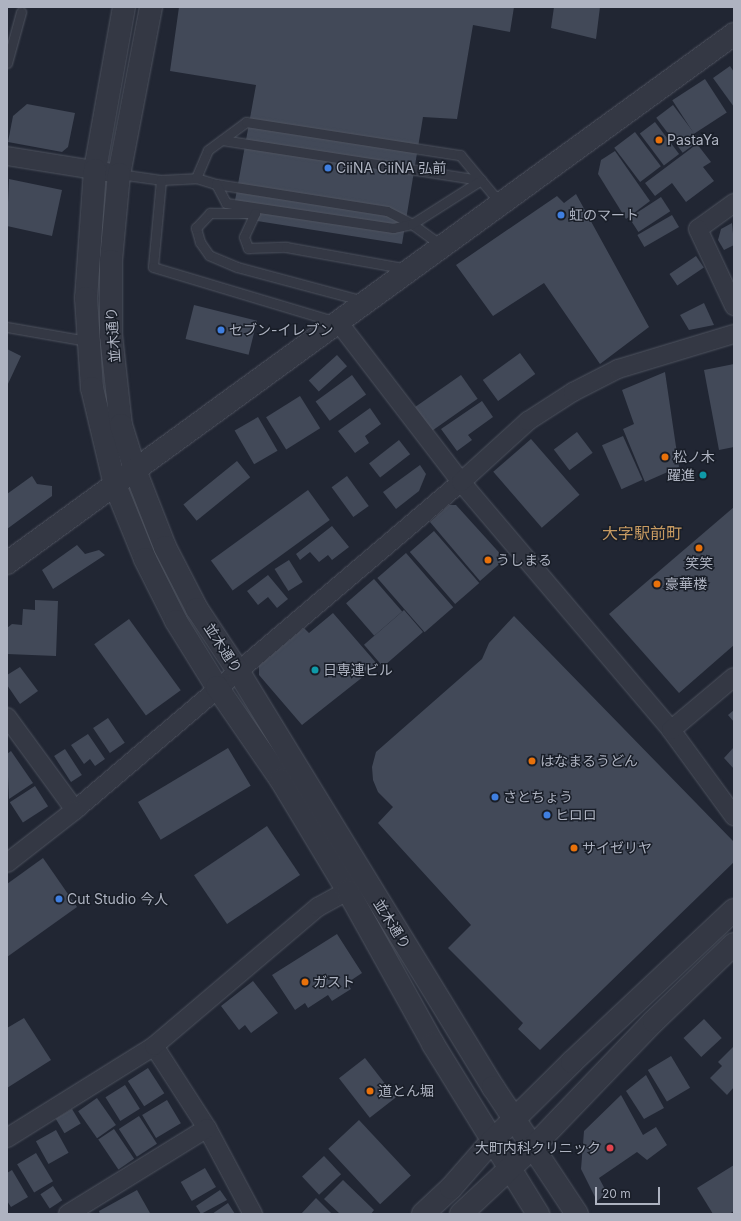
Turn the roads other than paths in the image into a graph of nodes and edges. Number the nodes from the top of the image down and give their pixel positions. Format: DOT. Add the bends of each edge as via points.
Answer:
graph roads {
  1 [pos="124,7"];
  2 [pos="151,7"];
  3 [pos="21,12"];
  4 [pos="734,34"];
  5 [pos="7,63"];
  6 [pos="222,140"];
  7 [pos="7,156"];
  8 [pos="94,170"];
  9 [pos="119,174"];
  10 [pos="196,178"];
  11 [pos="161,180"];
  12 [pos="481,180"];
  13 [pos="216,184"];
  14 [pos="734,203"];
  15 [pos="501,205"];
  16 [pos="412,224"];
  17 [pos="444,247"];
  18 [pos="411,270"];
  19 [pos="367,302"];
  20 [pos="734,306"];
  21 [pos="339,323"];
  22 [pos="7,327"];
  23 [pos="734,334"];
  24 [pos="87,341"];
  25 [pos="135,470"];
  26 [pos="461,482"];
  27 [pos="115,485"];
  28 [pos="7,563"];
  29 [pos="238,671"];
  30 [pos="734,677"];
  31 [pos="217,687"];
  32 [pos="7,717"];
  33 [pos="671,730"];
  34 [pos="75,810"];
  35 [pos="734,816"];
  36 [pos="7,863"];
  37 [pos="357,886"];
  38 [pos="734,910"];
  39 [pos="734,944"];
  40 [pos="154,1046"];
  41 [pos="514,1119"];
  42 [pos="207,1128"];
  43 [pos="7,1138"];
  44 [pos="492,1141"];
  45 [pos="534,1146"];
  46 [pos="509,1169"];
  47 [pos="68,1214"];
  48 [pos="253,1214"];
  49 [pos="423,1214"];
  50 [pos="461,1214"];
  51 [pos="538,1214"];
  52 [pos="577,1214"];
  1 -- 8 [label="street, 並木通り"];
  2 -- 9 [label="street, 並木通り"];
  3 -- 5 [label="lane"];
  4 -- 15 [label="street"];
  6 -- 10 [label="lane" via="208,150"];
  6 -- 12 [label="lane"];
  6 -- 12 [label="lane" via="246,122 446,152 460,155"];
  7 -- 8 [label="street"];
  8 -- 9 [label="street"];
  8 -- 24 [label="street, 並木通り" via="86,298"];
  9 -- 11 [label="lane"];
  9 -- 25 [label="street, 並木通り" via="111,261 111,335 121,425"];
  10 -- 11 [label="lane"];
  10 -- 13 [label="lane"];
  11 -- 21 [label="lane" via="153,267"];
  12 -- 15 [label="lane"];
  12 -- 16 [label="lane"];
  13 -- 16 [label="lane" via="387,211"];
  13 -- 16 [label="lane" via="226,202 393,228"];
  14 -- 20 [label="street" via="698,229"];
  15 -- 17 [label="street"];
  16 -- 17 [label="lane"];
  17 -- 18 [label="street"];
  18 -- 19 [label="street"];
  18 -- 19 [label="lane" via="286,247 248,248 244,237 255,213 210,213 196,228 200,242 209,255 237,267"];
  19 -- 21 [label="street"];
  21 -- 25 [label="street"];
  21 -- 26 [label="street"];
  22 -- 24 [label="lane"];
  23 -- 26 [label="street" via="618,369 573,392 528,421"];
  24 -- 27 [label="street, 並木通り" via="92,388"];
  25 -- 27 [label="street"];
  25 -- 29 [label="street, 並木通り" via="165,547 197,609"];
  26 -- 29 [label="street"];
  26 -- 33 [label="street"];
  27 -- 28 [label="street"];
  27 -- 31 [label="street, 並木通り" via="145,559 176,621"];
  29 -- 31 [label="street"];
  29 -- 37 [label="street, 並木通り"];
  30 -- 33 [label="street"];
  31 -- 34 [label="street"];
  31 -- 37 [label="street, 並木通り"];
  32 -- 34 [label="street"];
  33 -- 35 [label="street"];
  34 -- 36 [label="street"];
  37 -- 40 [label="street" via="318,906"];
  37 -- 41 [label="street, 並木通り"];
  37 -- 44 [label="street, 並木通り" via="429,1037"];
  38 -- 41 [label="street"];
  39 -- 45 [label="street" via="654,1021"];
  40 -- 42 [label="street"];
  40 -- 43 [label="street"];
  41 -- 44 [label="street"];
  41 -- 45 [label="street, 並木通り"];
  42 -- 47 [label="street"];
  42 -- 48 [label="street"];
  44 -- 46 [label="street, 並木通り"];
  44 -- 49 [label="street" via="451,1188"];
  45 -- 46 [label="street"];
  45 -- 52 [label="street, 並木通り"];
  46 -- 50 [label="street"];
  46 -- 51 [label="street, 並木通り"];
}
